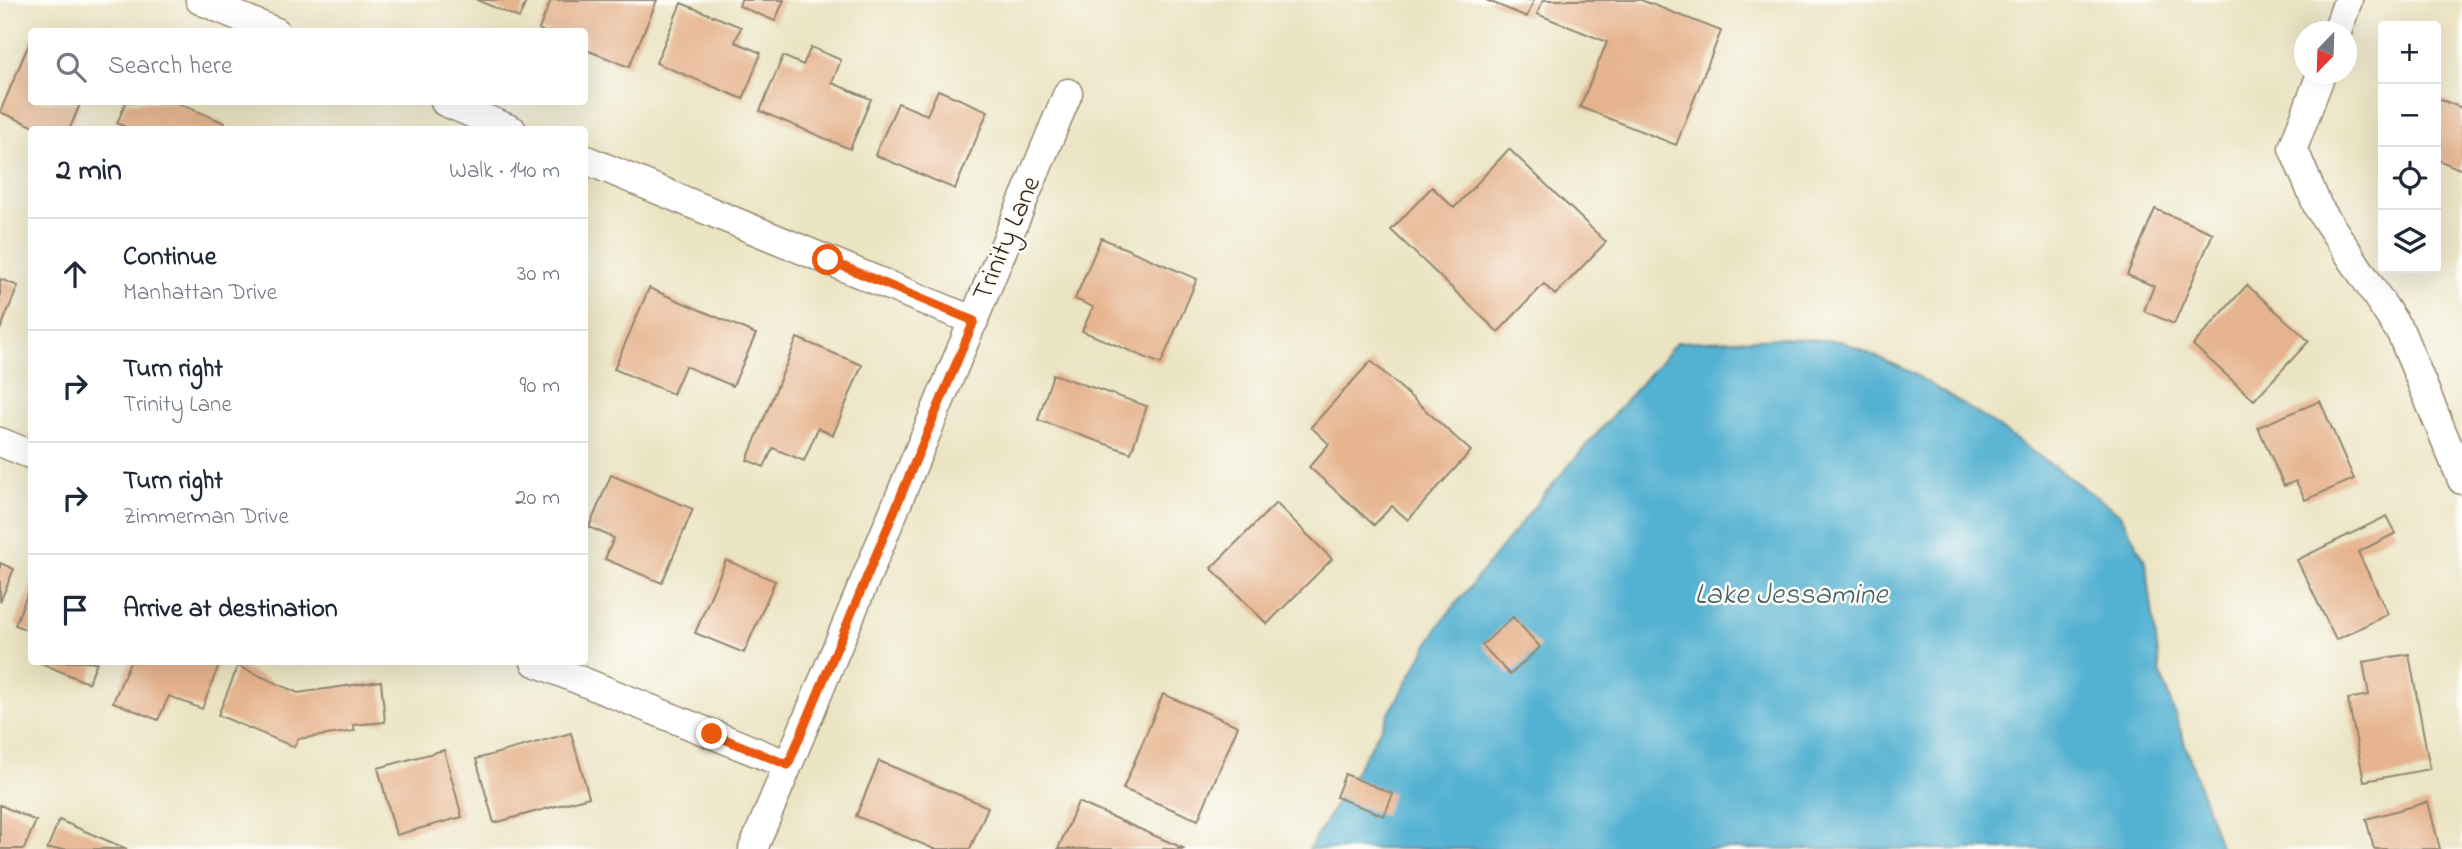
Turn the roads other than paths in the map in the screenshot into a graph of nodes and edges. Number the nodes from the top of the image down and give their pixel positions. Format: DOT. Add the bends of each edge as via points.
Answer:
graph roads {
  1 [pos="200,0"];
  2 [pos="2348,0"];
  3 [pos="2341,21"];
  4 [pos="266,28"];
  5 [pos="2317,84"];
  6 [pos="1068,93"];
  7 [pos="451,105"];
  8 [pos="502,126"];
  9 [pos="588,161"];
  10 [pos="974,321"];
  11 [pos="0,442"];
  12 [pos="28,453"];
  13 [pos="2462,480"];
  14 [pos="542,665"];
  15 [pos="788,765"];
  16 [pos="753,849"];
  1 -- 4 [label="street"];
  2 -- 3 [label="street"];
  5 -- 13 [label="street" via="2293,148 2318,207 2401,333"];
  6 -- 10 [label="street, Trinity Lane"];
  7 -- 8 [label="street"];
  9 -- 10 [label="street"];
  10 -- 15 [label="street, Trinity Lane"];
  11 -- 12 [label="street"];
  14 -- 15 [label="street"];
  15 -- 16 [label="street, Trinity Lane"];
}
